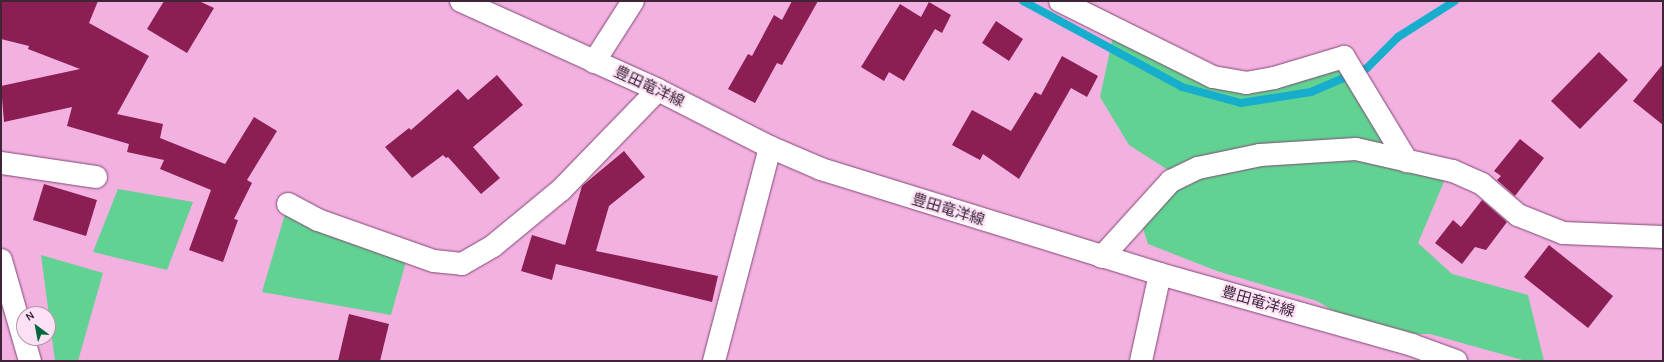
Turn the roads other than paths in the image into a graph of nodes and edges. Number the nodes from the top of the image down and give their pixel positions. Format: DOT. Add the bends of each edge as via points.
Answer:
graph roads {
  1 [pos="461,1"];
  2 [pos="633,1"];
  3 [pos="1060,1"];
  4 [pos="594,62"];
  5 [pos="658,90"];
  6 [pos="770,147"];
  7 [pos="1407,161"];
  8 [pos="1,162"];
  9 [pos="96,177"];
  10 [pos="288,204"];
  11 [pos="1663,237"];
  12 [pos="1102,257"];
  13 [pos="1,260"];
  14 [pos="1160,274"];
  15 [pos="30,361"];
  16 [pos="714,361"];
  17 [pos="1141,361"];
  18 [pos="1456,361"];
  1 -- 4 [label="street, 豊田竜洋線"];
  2 -- 4 [label="street"];
  3 -- 7 [label="street" via="1213,78 1246,83 1274,78 1344,57"];
  4 -- 5 [label="street, 豊田竜洋線"];
  5 -- 6 [label="street, 豊田竜洋線"];
  5 -- 10 [label="street" via="561,190 493,246 462,264 434,261 318,220"];
  6 -- 12 [label="street, 豊田竜洋線" via="820,169 880,189"];
  6 -- 16 [label="street"];
  7 -- 11 [label="street" via="1453,171 1482,184 1518,216 1563,233"];
  7 -- 12 [label="street" via="1356,149 1260,156 1198,168 1171,181"];
  8 -- 9 [label="street"];
  12 -- 14 [label="street, 豊田竜洋線"];
  13 -- 15 [label="street"];
  14 -- 17 [label="street"];
  14 -- 18 [label="street, 豊田竜洋線" via="1412,345"];
}
